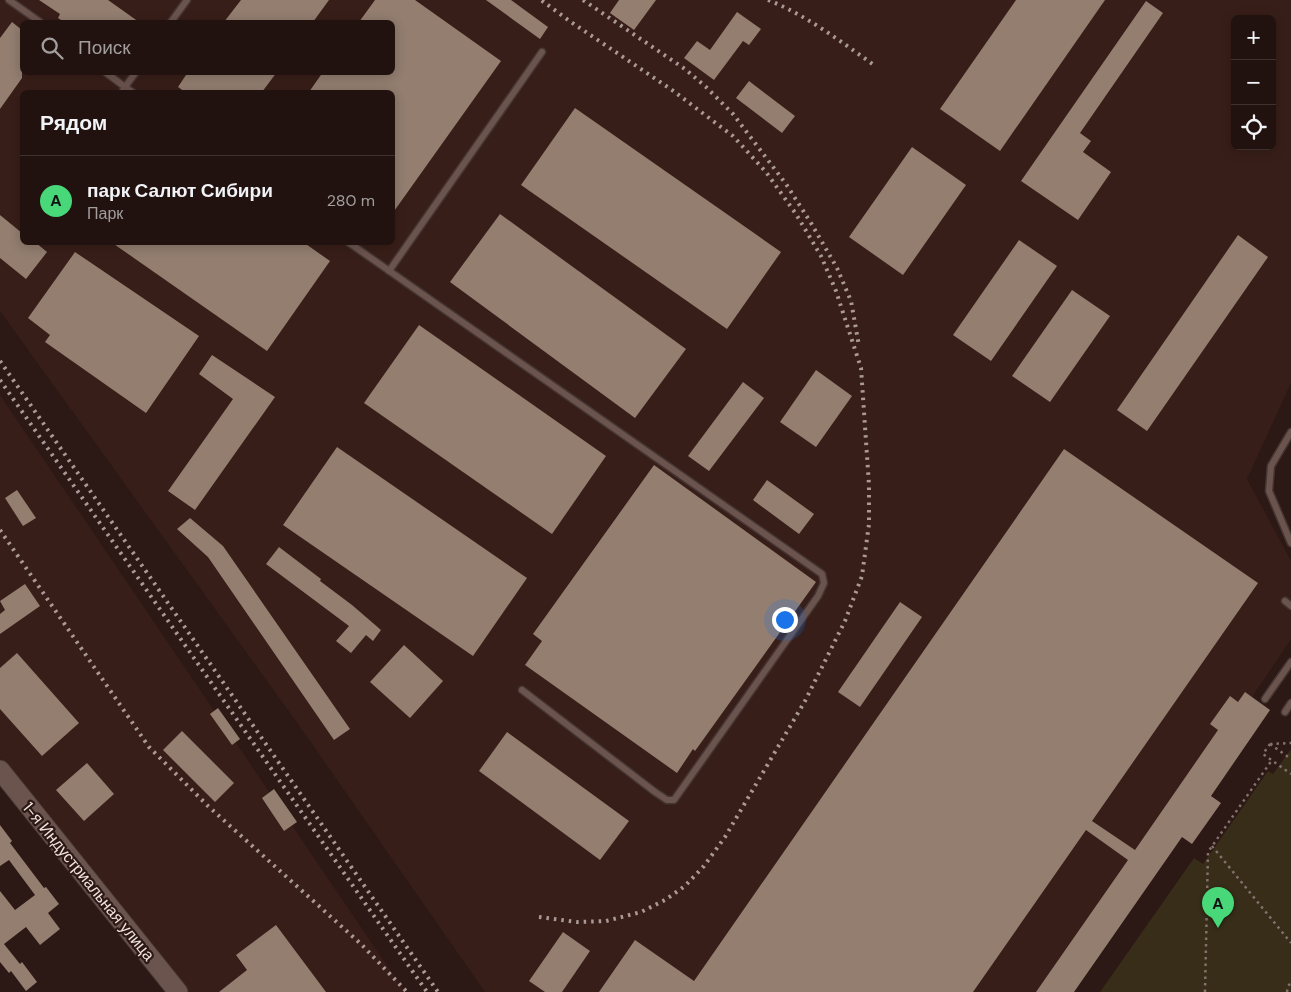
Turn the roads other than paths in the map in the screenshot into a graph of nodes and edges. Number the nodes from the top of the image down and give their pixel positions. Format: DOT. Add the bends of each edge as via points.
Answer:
graph roads {
  1 [pos="9,0"];
  2 [pos="187,0"];
  3 [pos="37,20"];
  4 [pos="172,20"];
  5 [pos="542,52"];
  6 [pos="109,75"];
  7 [pos="134,75"];
  8 [pos="124,90"];
  9 [pos="352,245"];
  10 [pos="389,271"];
  11 [pos="1291,432"];
  12 [pos="1291,543"];
  13 [pos="1285,601"];
  14 [pos="1291,606"];
  15 [pos="1291,662"];
  16 [pos="522,690"];
  17 [pos="1265,699"];
  18 [pos="1291,702"];
  19 [pos="1285,712"];
  20 [pos="0,770"];
  21 [pos="178,992"];
  1 -- 3 [label="lane"];
  2 -- 4 [label="lane"];
  5 -- 10 [label="lane"];
  6 -- 8 [label="lane"];
  7 -- 8 [label="lane"];
  9 -- 10 [label="lane"];
  10 -- 16 [label="lane" via="822,574 824,583 818,596 674,800 667,800 655,792"];
  11 -- 12 [label="lane" via="1270,466 1269,491"];
  13 -- 14 [label="lane"];
  15 -- 17 [label="lane"];
  18 -- 19 [label="lane"];
  20 -- 21 [label="main road, 1-я Индустриальная улица"];
}
